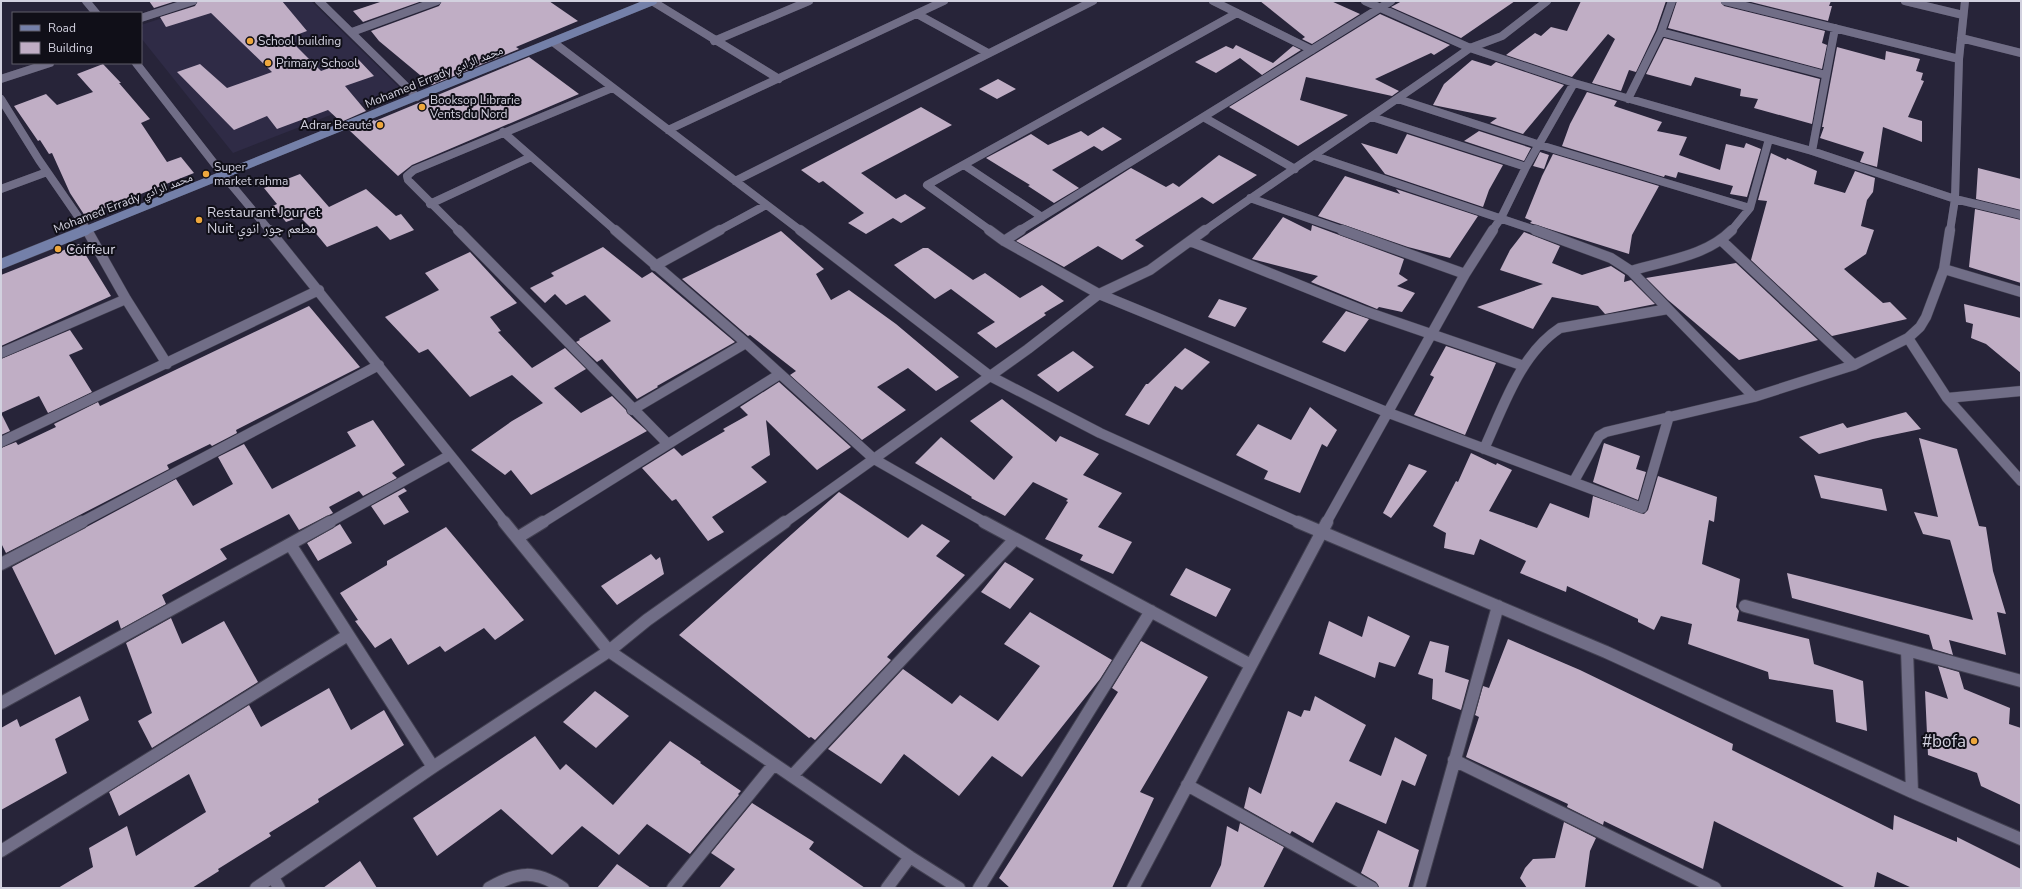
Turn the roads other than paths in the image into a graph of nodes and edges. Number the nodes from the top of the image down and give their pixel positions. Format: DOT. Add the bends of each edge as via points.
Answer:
graph roads {
  1 [pos="86,1"];
  2 [pos="193,1"];
  3 [pos="319,1"];
  4 [pos="437,1"];
  5 [pos="652,1"];
  6 [pos="809,1"];
  7 [pos="944,1"];
  8 [pos="1093,1"];
  9 [pos="1213,1"];
  10 [pos="1365,1"];
  11 [pos="1391,1"];
  12 [pos="1547,1"];
  13 [pos="1672,1"];
  14 [pos="1725,1"];
  15 [pos="1905,1"];
  16 [pos="1965,1"];
  17 [pos="1380,8"];
  18 [pos="95,12"];
  19 [pos="1237,13"];
  20 [pos="917,14"];
  21 [pos="1963,15"];
  22 [pos="142,18"];
  23 [pos="1835,28"];
  24 [pos="352,32"];
  25 [pos="1661,32"];
  26 [pos="1961,38"];
  27 [pos="714,41"];
  28 [pos="553,42"];
  29 [pos="1470,48"];
  30 [pos="1312,50"];
  31 [pos="988,53"];
  32 [pos="2021,54"];
  33 [pos="1959,59"];
  34 [pos="47,64"];
  35 [pos="137,64"];
  36 [pos="1826,75"];
  37 [pos="1,78"];
  38 [pos="779,79"];
  39 [pos="1574,83"];
  40 [pos="612,88"];
  41 [pos="417,97"];
  42 [pos="1,99"];
  43 [pos="1398,99"];
  44 [pos="1628,99"];
  45 [pos="1372,117"];
  46 [pos="1204,118"];
  47 [pos="668,130"];
  48 [pos="503,132"];
  49 [pos="1769,139"];
  50 [pos="1540,145"];
  51 [pos="1812,151"];
  52 [pos="1315,156"];
  53 [pos="531,158"];
  54 [pos="964,165"];
  55 [pos="1526,167"];
  56 [pos="1295,169"];
  57 [pos="47,172"];
  58 [pos="224,176"];
  59 [pos="735,181"];
  60 [pos="1,189"];
  61 [pos="1250,198"];
  62 [pos="1956,200"];
  63 [pos="430,204"];
  64 [pos="766,205"];
  65 [pos="1750,208"];
  66 [pos="2021,215"];
  67 [pos="1042,217"];
  68 [pos="1501,218"];
  69 [pos="87,230"];
  70 [pos="1004,240"];
  71 [pos="1190,241"];
  72 [pos="1722,241"];
  73 [pos="1,264"];
  74 [pos="655,266"];
  75 [pos="1944,269"];
  76 [pos="1630,271"];
  77 [pos="1465,274"];
  78 [pos="319,290"];
  79 [pos="2021,292"];
  80 [pos="1099,294"];
  81 [pos="126,299"];
  82 [pos="1668,309"];
  83 [pos="1431,334"];
  84 [pos="1908,338"];
  85 [pos="746,343"];
  86 [pos="1,353"];
  87 [pos="167,364"];
  88 [pos="379,365"];
  89 [pos="1854,365"];
  90 [pos="1524,366"];
  91 [pos="780,374"];
  92 [pos="990,376"];
  93 [pos="2021,391"];
  94 [pos="1754,397"];
  95 [pos="1947,398"];
  96 [pos="632,410"];
  97 [pos="1389,413"];
  98 [pos="1669,416"];
  99 [pos="1,442"];
  100 [pos="667,443"];
  101 [pos="1484,449"];
  102 [pos="450,455"];
  103 [pos="874,459"];
  104 [pos="1574,481"];
  105 [pos="2021,481"];
  106 [pos="1320,532"];
  107 [pos="517,538"];
  108 [pos="1015,539"];
  109 [pos="290,544"];
  110 [pos="1,564"];
  111 [pos="1498,606"];
  112 [pos="1745,606"];
  113 [pos="1151,611"];
  114 [pos="348,635"];
  115 [pos="1907,650"];
  116 [pos="609,651"];
  117 [pos="1252,665"];
  118 [pos="2021,681"];
  119 [pos="1,703"];
  120 [pos="1454,760"];
  121 [pos="774,764"];
  122 [pos="433,767"];
  123 [pos="792,776"];
  124 [pos="1187,785"];
  125 [pos="1912,792"];
  126 [pos="2021,839"];
  127 [pos="1,851"];
  128 [pos="910,857"];
  129 [pos="276,882"];
  130 [pos="256,888"];
  131 [pos="489,888"];
  132 [pos="563,888"];
  133 [pos="673,888"];
  134 [pos="887,888"];
  135 [pos="959,888"];
  136 [pos="979,888"];
  137 [pos="1133,888"];
  138 [pos="1372,888"];
  139 [pos="1419,888"];
  140 [pos="1715,888"];
  1 -- 18 [label="street"];
  2 -- 22 [label="street"];
  3 -- 24 [label="street"];
  4 -- 24 [label="street"];
  5 -- 27 [label="street"];
  5 -- 28 [label="street, Mohamed Errady محمد الرادي"];
  6 -- 27 [label="street"];
  7 -- 20 [label="street"];
  8 -- 31 [label="street"];
  9 -- 19 [label="street"];
  10 -- 17 [label="street"];
  11 -- 17 [label="street"];
  12 -- 29 [label="street" via="1502,36"];
  13 -- 25 [label="street"];
  14 -- 23 [label="street"];
  15 -- 21 [label="street"];
  16 -- 21 [label="street"];
  17 -- 29 [label="street"];
  17 -- 30 [label="street"];
  19 -- 30 [label="street"];
  19 -- 54 [label="street"];
  20 -- 31 [label="street"];
  20 -- 38 [label="street"];
  21 -- 26 [label="street"];
  23 -- 33 [label="street"];
  23 -- 36 [label="street"];
  24 -- 41 [label="street"];
  25 -- 36 [label="street"];
  25 -- 44 [label="street"];
  26 -- 32 [label="street"];
  26 -- 33 [label="street"];
  27 -- 38 [label="street"];
  28 -- 40 [label="street"];
  28 -- 41 [label="street, Mohamed Errady محمد الرادي"];
  29 -- 39 [label="street"];
  29 -- 43 [label="street"];
  30 -- 46 [label="street"];
  31 -- 59 [label="street"];
  33 -- 62 [label="street"];
  34 -- 37 [label="street"];
  35 -- 58 [label="street"];
  36 -- 51 [label="street"];
  38 -- 47 [label="street"];
  39 -- 44 [label="street"];
  39 -- 50 [label="street"];
  40 -- 47 [label="street"];
  40 -- 48 [label="street"];
  41 -- 58 [label="street, Mohamed Errady محمد الرادي"];
  42 -- 57 [label="street"];
  43 -- 45 [label="street"];
  43 -- 50 [label="street"];
  44 -- 49 [label="street"];
  45 -- 52 [label="street"];
  45 -- 55 [label="street"];
  46 -- 56 [label="street"];
  46 -- 67 [label="street"];
  47 -- 59 [label="street"];
  48 -- 53 [label="street"];
  48 -- 63 [label="street" via="414,170 407,176"];
  49 -- 51 [label="street"];
  49 -- 65 [label="street"];
  50 -- 55 [label="street"];
  50 -- 65 [label="street"];
  51 -- 62 [label="street"];
  52 -- 56 [label="street"];
  52 -- 68 [label="street"];
  53 -- 63 [label="street"];
  53 -- 74 [label="street"];
  54 -- 67 [label="street"];
  54 -- 70 [label="street" via="927,185"];
  55 -- 68 [label="street"];
  56 -- 61 [label="street"];
  57 -- 60 [label="street"];
  57 -- 69 [label="street"];
  58 -- 69 [label="street, Mohamed Errady محمد الرادي"];
  58 -- 78 [label="street"];
  59 -- 64 [label="street"];
  61 -- 71 [label="street"];
  61 -- 77 [label="street"];
  62 -- 66 [label="street"];
  62 -- 75 [label="street"];
  63 -- 96 [label="street"];
  64 -- 74 [label="street"];
  64 -- 92 [label="street"];
  65 -- 72 [label="street" via="1740,226"];
  67 -- 70 [label="street"];
  68 -- 76 [label="street" via="1611,258"];
  68 -- 77 [label="street"];
  69 -- 73 [label="street, Mohamed Errady محمد الرادي"];
  69 -- 81 [label="street"];
  70 -- 80 [label="street"];
  71 -- 80 [label="street" via="1150,270"];
  71 -- 83 [label="street" via="1364,311"];
  72 -- 76 [label="street" via="1702,251"];
  72 -- 89 [label="street"];
  74 -- 85 [label="street"];
  75 -- 79 [label="street"];
  75 -- 84 [label="street" via="1926,317 1916,332"];
  76 -- 82 [label="street"];
  77 -- 83 [label="street"];
  78 -- 87 [label="street"];
  78 -- 88 [label="street"];
  80 -- 92 [label="street"];
  80 -- 97 [label="street"];
  81 -- 86 [label="street"];
  81 -- 87 [label="street"];
  82 -- 90 [label="street" via="1556,330"];
  82 -- 94 [label="street"];
  83 -- 90 [label="street"];
  83 -- 97 [label="street"];
  84 -- 89 [label="street"];
  84 -- 95 [label="street"];
  85 -- 91 [label="street"];
  85 -- 96 [label="street"];
  87 -- 99 [label="street"];
  88 -- 102 [label="street"];
  88 -- 110 [label="street"];
  89 -- 94 [label="street"];
  90 -- 101 [label="street"];
  91 -- 100 [label="street"];
  91 -- 103 [label="street"];
  92 -- 103 [label="street"];
  92 -- 106 [label="street" via="1100,433"];
  93 -- 95 [label="street"];
  94 -- 98 [label="street"];
  95 -- 105 [label="street"];
  96 -- 100 [label="street"];
  97 -- 101 [label="street"];
  97 -- 106 [label="street"];
  98 -- 104 [label="street" via="1599,436"];
  98 -- 104 [label="street" via="1642,508"];
  100 -- 107 [label="street"];
  101 -- 104 [label="street"];
  102 -- 107 [label="street"];
  102 -- 109 [label="street"];
  103 -- 108 [label="street"];
  103 -- 116 [label="street" via="647,620"];
  106 -- 111 [label="street"];
  106 -- 117 [label="street"];
  107 -- 116 [label="street"];
  108 -- 113 [label="street"];
  108 -- 123 [label="street"];
  109 -- 114 [label="street"];
  109 -- 119 [label="street"];
  111 -- 120 [label="street"];
  111 -- 125 [label="street" via="1606,652"];
  112 -- 115 [label="street"];
  113 -- 117 [label="street"];
  113 -- 136 [label="street"];
  114 -- 122 [label="street"];
  114 -- 127 [label="street"];
  115 -- 118 [label="street"];
  115 -- 125 [label="street"];
  116 -- 121 [label="street"];
  116 -- 122 [label="street"];
  117 -- 124 [label="street"];
  120 -- 139 [label="street"];
  120 -- 140 [label="street"];
  121 -- 123 [label="street"];
  121 -- 133 [label="street"];
  122 -- 129 [label="street"];
  123 -- 128 [label="street"];
  124 -- 137 [label="street"];
  124 -- 138 [label="street"];
  125 -- 126 [label="street"];
  128 -- 134 [label="street"];
  128 -- 135 [label="street"];
  129 -- 130 [label="street"];
  131 -- 132 [label="street" via="514,876 531,873 550,878"];
}
